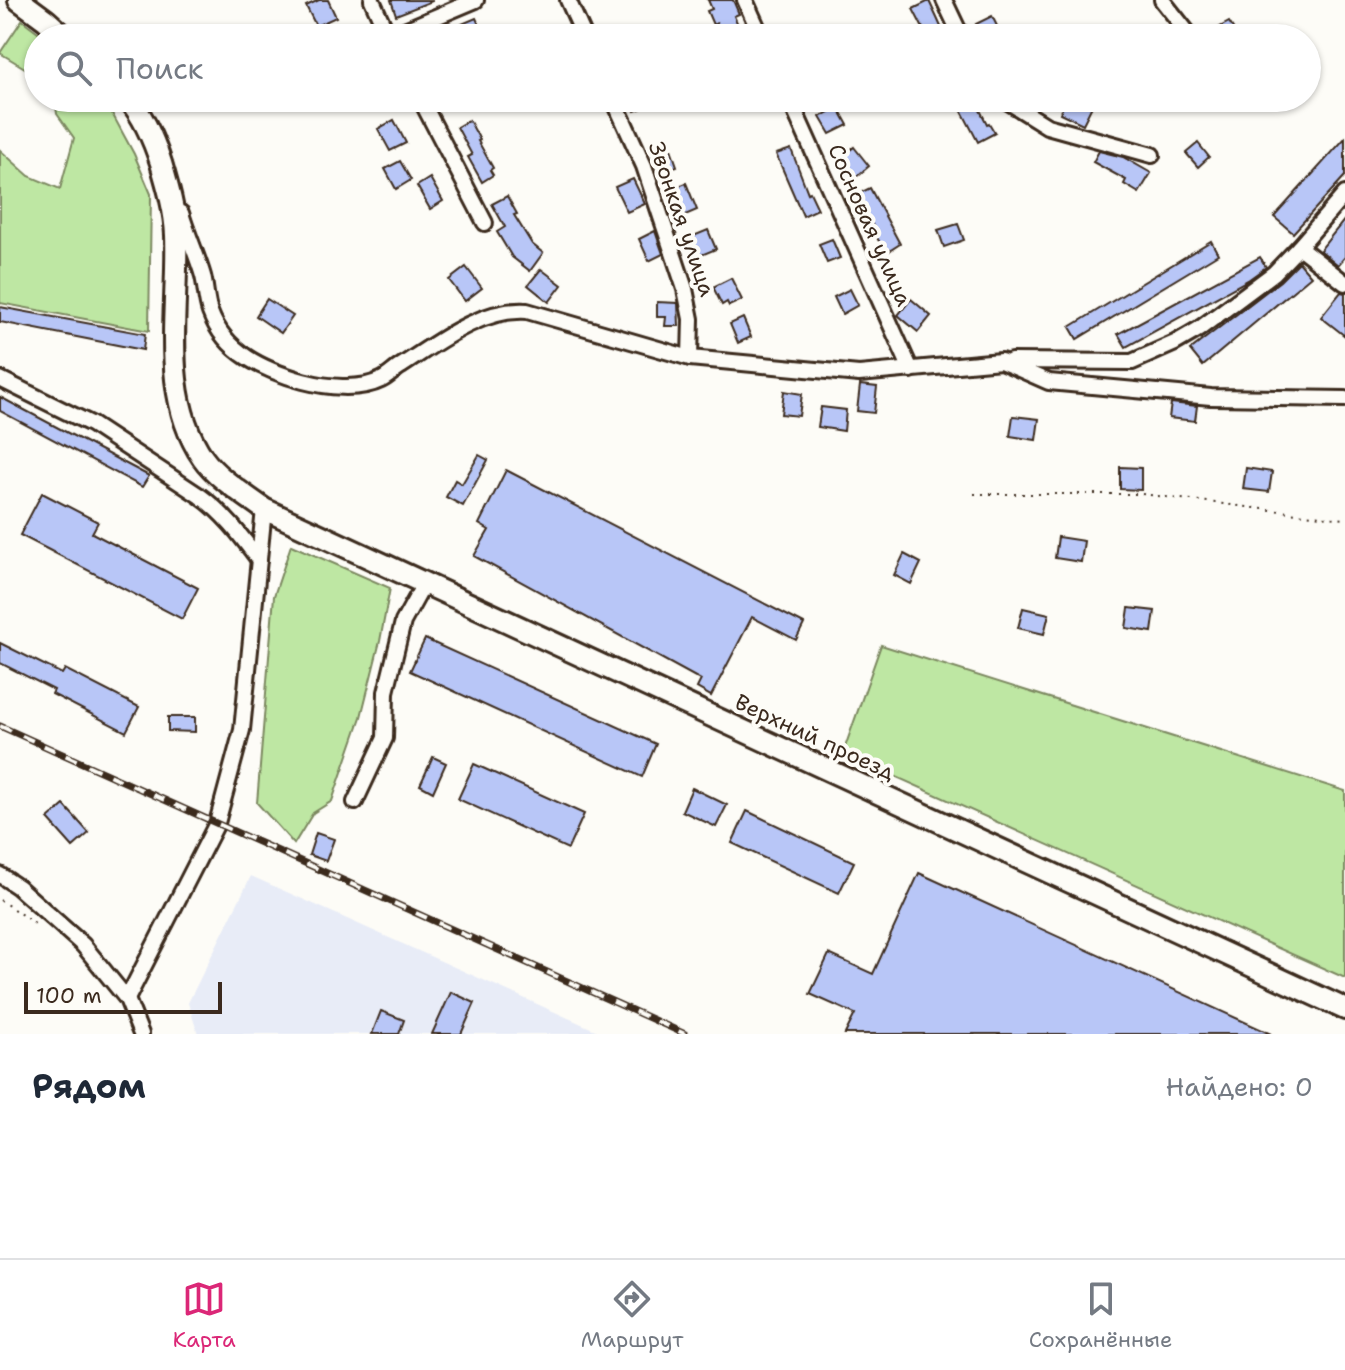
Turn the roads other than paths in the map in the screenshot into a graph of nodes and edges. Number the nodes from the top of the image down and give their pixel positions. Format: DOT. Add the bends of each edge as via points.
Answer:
graph roads {
  1 [pos="19,0"];
  2 [pos="372,0"];
  3 [pos="476,0"];
  4 [pos="568,0"];
  5 [pos="745,0"];
  6 [pos="944,0"];
  7 [pos="1162,0"];
  8 [pos="49,24"];
  9 [pos="382,24"];
  10 [pos="420,24"];
  11 [pos="579,24"];
  12 [pos="756,24"];
  13 [pos="955,24"];
  14 [pos="1181,24"];
  15 [pos="137,112"];
  16 [pos="427,112"];
  17 [pos="619,112"];
  18 [pos="795,112"];
  19 [pos="1024,112"];
  20 [pos="1152,155"];
  21 [pos="1345,194"];
  22 [pos="172,208"];
  23 [pos="485,223"];
  24 [pos="1299,247"];
  25 [pos="1345,283"];
  26 [pos="690,358"];
  27 [pos="1001,361"];
  28 [pos="911,370"];
  29 [pos="0,379"];
  30 [pos="1345,399"];
  31 [pos="264,509"];
  32 [pos="259,560"];
  33 [pos="424,584"];
  34 [pos="355,802"];
  35 [pos="0,875"];
  36 [pos="127,999"];
  37 [pos="1345,1009"];
  38 [pos="141,1034"];
  1 -- 8 [label="highway"];
  2 -- 9 [label="street"];
  3 -- 10 [label="street"];
  4 -- 11 [label="street"];
  5 -- 12 [label="street"];
  6 -- 13 [label="street"];
  7 -- 14 [label="street"];
  15 -- 22 [label="highway, Верхний проезд" via="157,149"];
  16 -- 23 [label="street"];
  17 -- 26 [label="street, Звонкая улица" via="644,166 685,289"];
  18 -- 28 [label="street, Сосновая улица"];
  19 -- 20 [label="street" via="1047,126"];
  21 -- 24 [label="street"];
  22 -- 26 [label="street" via="181,213 209,309 230,345 247,359 316,385 336,388 380,381 458,329 515,310"];
  22 -- 31 [label="highway, Верхний проезд" via="175,365 181,409 204,459"];
  24 -- 25 [label="street"];
  24 -- 27 [label="street" via="1274,273 1199,329 1132,362"];
  26 -- 28 [label="street" via="859,374"];
  27 -- 28 [label="street"];
  27 -- 30 [label="street" via="1049,382 1211,397"];
  29 -- 32 [label="street" via="91,424 200,496 237,530"];
  31 -- 32 [label="street"];
  31 -- 33 [label="highway, Верхний проезд"];
  32 -- 36 [label="street" via="242,730 217,823"];
  33 -- 34 [label="street" via="403,622 386,692 385,738"];
  33 -- 37 [label="highway, Верхний проезд"];
  35 -- 36 [label="street" via="83,945"];
  36 -- 38 [label="street"];
}
